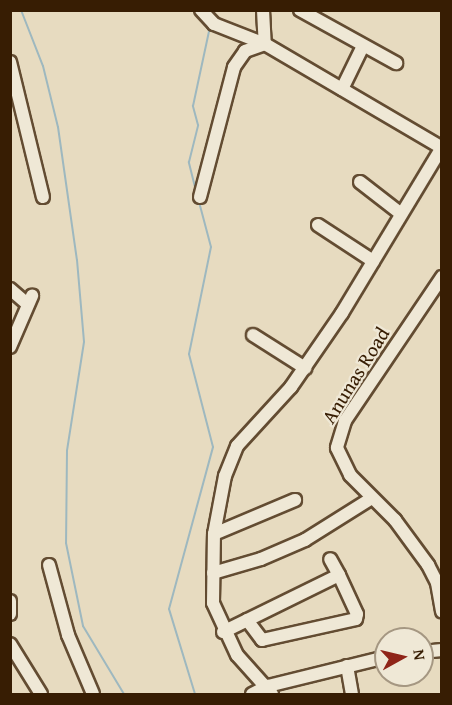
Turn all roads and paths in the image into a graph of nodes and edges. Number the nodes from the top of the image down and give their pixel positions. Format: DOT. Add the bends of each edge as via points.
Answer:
graph roads {
  1 [pos="201,10"];
  2 [pos="263,10"];
  3 [pos="300,10"];
  4 [pos="265,44"];
  5 [pos="363,46"];
  6 [pos="10,62"];
  7 [pos="396,63"];
  8 [pos="342,89"];
  9 [pos="441,147"];
  10 [pos="360,182"];
  11 [pos="43,197"];
  12 [pos="200,197"];
  13 [pos="400,213"];
  14 [pos="318,225"];
  15 [pos="373,261"];
  16 [pos="441,277"];
  17 [pos="10,289"];
  18 [pos="253,335"];
  19 [pos="10,347"];
  20 [pos="305,368"];
  21 [pos="372,498"];
  22 [pos="295,500"];
  23 [pos="214,534"];
  24 [pos="330,559"];
  25 [pos="50,565"];
  26 [pos="213,573"];
  27 [pos="339,575"];
  28 [pos="10,601"];
  29 [pos="441,612"];
  30 [pos="10,614"];
  31 [pos="247,620"];
  32 [pos="223,632"];
  33 [pos="10,644"];
  34 [pos="374,660"];
  35 [pos="347,666"];
  36 [pos="270,690"];
  37 [pos="41,694"];
  38 [pos="93,694"];
  39 [pos="252,694"];
  40 [pos="352,694"];
  1 -- 4 [label="street" via="220,28"];
  2 -- 4 [label="street"];
  3 -- 5 [label="street"];
  4 -- 8 [label="street"];
  4 -- 12 [label="street" via="249,48 237,59"];
  5 -- 7 [label="street"];
  5 -- 8 [label="street"];
  6 -- 11 [label="street"];
  8 -- 9 [label="street"];
  9 -- 13 [label="street"];
  10 -- 13 [label="street"];
  13 -- 15 [label="street"];
  14 -- 15 [label="street"];
  15 -- 20 [label="street"];
  16 -- 21 [label="street, Anunas Road" via="338,435 340,462"];
  17 -- 19 [label="street" via="30,300"];
  18 -- 20 [label="street"];
  20 -- 23 [label="street" via="237,446 225,476"];
  21 -- 26 [label="street" via="305,540 261,560"];
  21 -- 29 [label="street, Anunas Road" via="395,519 428,565 437,583"];
  22 -- 23 [label="street"];
  23 -- 26 [label="street"];
  24 -- 27 [label="street"];
  25 -- 38 [label="street" via="68,635"];
  26 -- 32 [label="street" via="213,603"];
  27 -- 31 [label="street"];
  27 -- 31 [label="street" via="356,619 262,640"];
  28 -- 30 [label="street"];
  31 -- 32 [label="street"];
  32 -- 36 [label="street" via="237,655"];
  33 -- 37 [label="street"];
  34 -- 35 [label="street"];
  35 -- 36 [label="street"];
  35 -- 40 [label="street"];
  36 -- 39 [label="street"];
}
